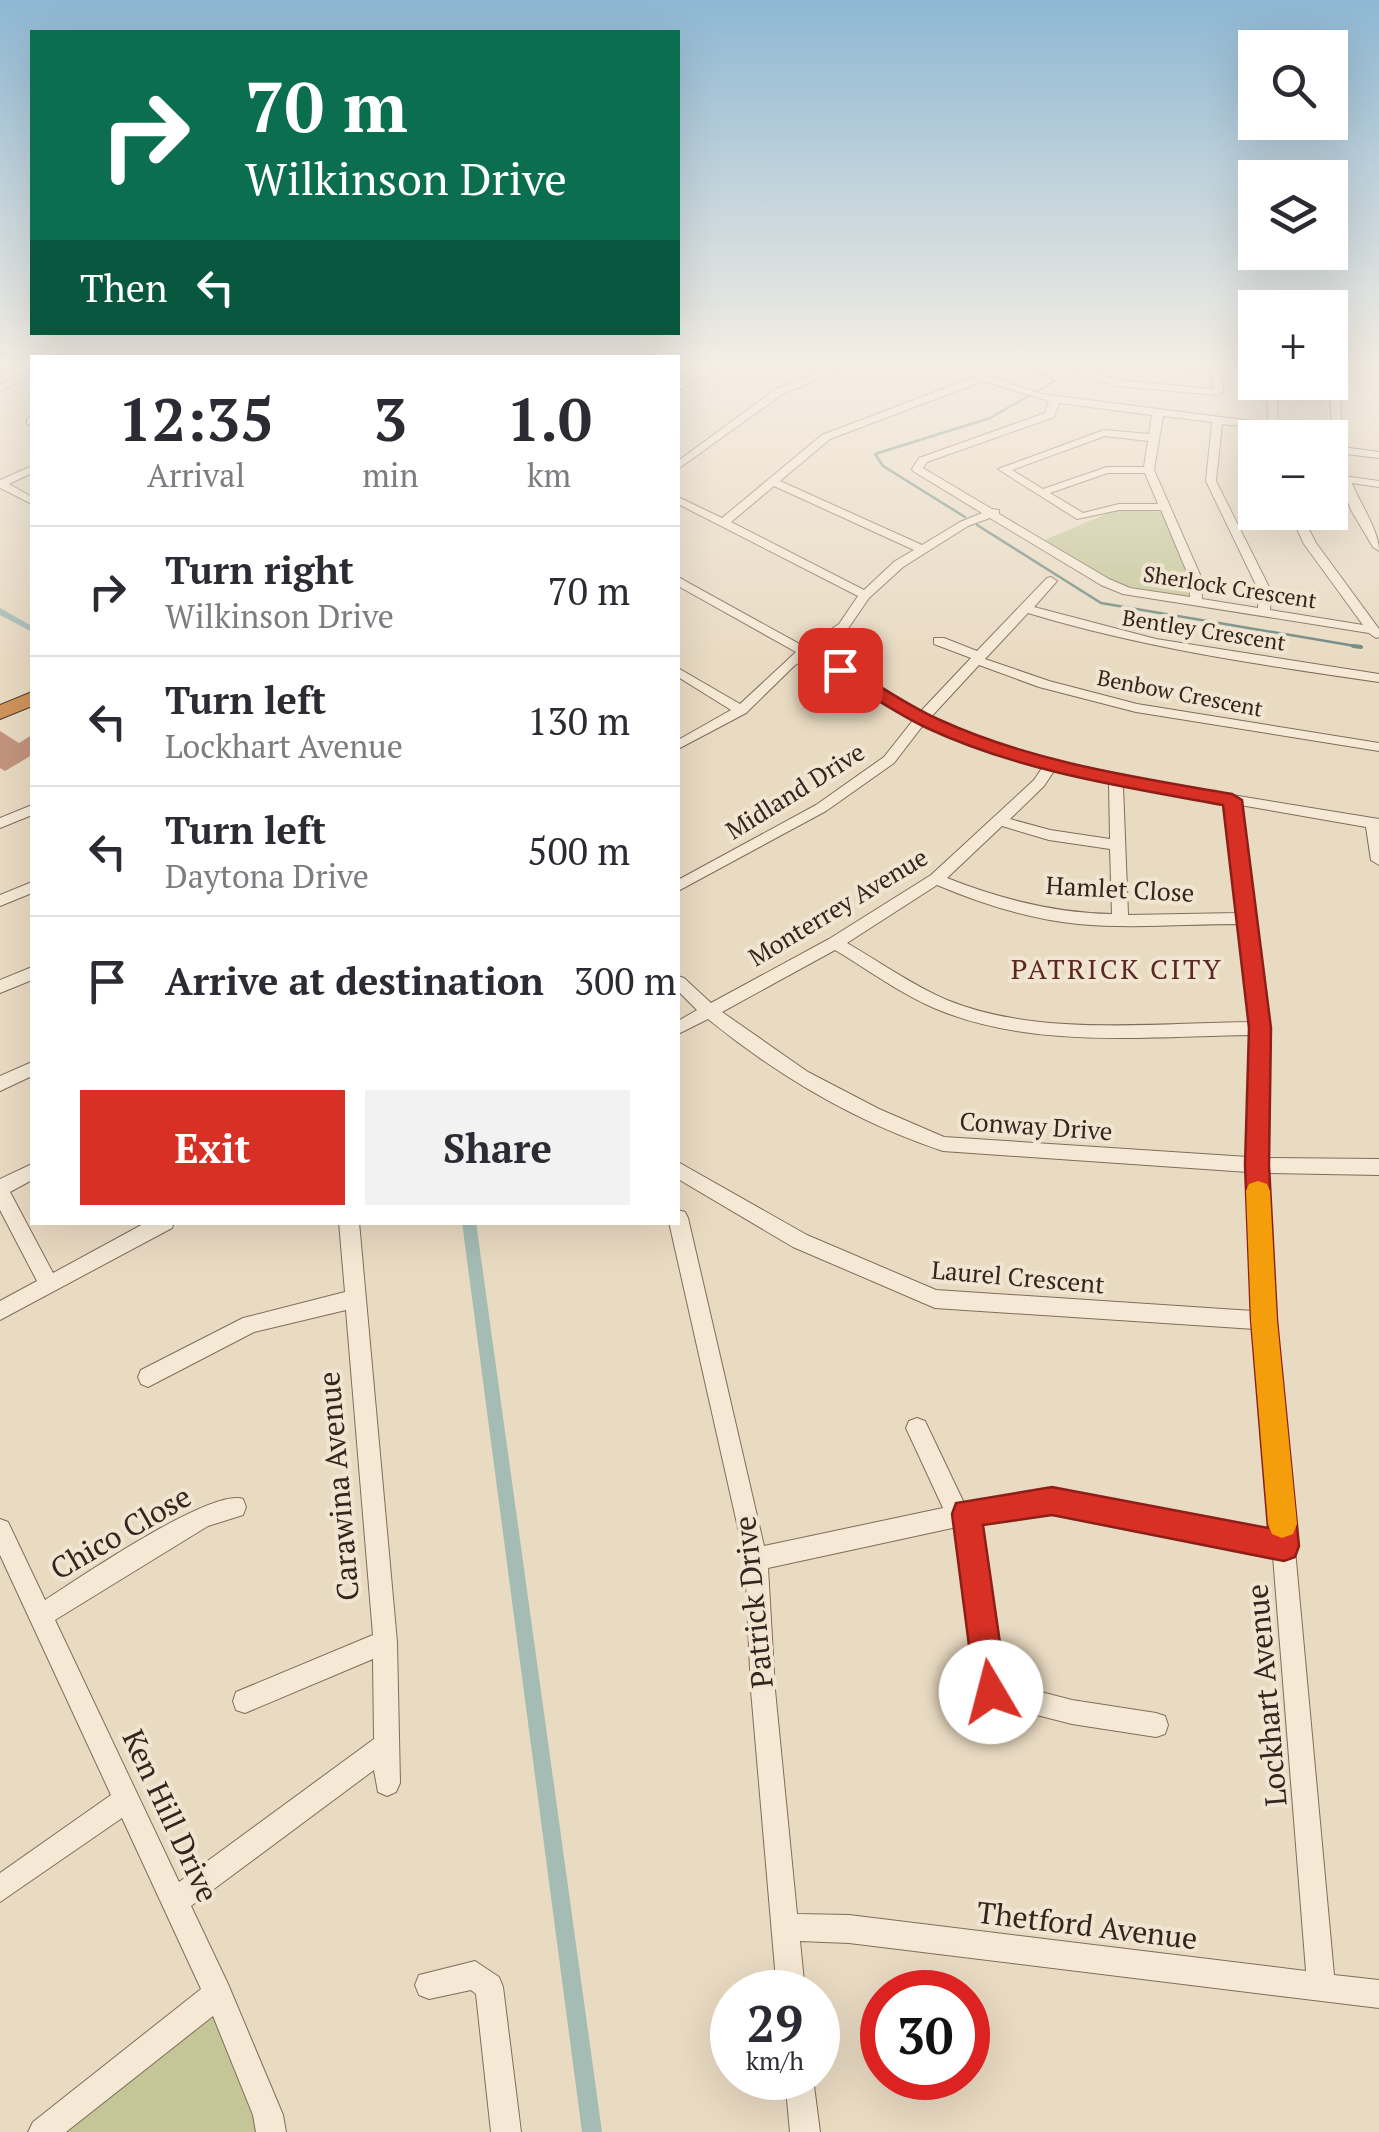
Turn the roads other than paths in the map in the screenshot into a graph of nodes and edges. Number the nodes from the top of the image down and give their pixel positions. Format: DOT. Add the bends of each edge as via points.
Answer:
graph roads {
  1 [pos="789,468"];
  2 [pos="917,468"];
  3 [pos="1004,468"];
  4 [pos="1212,468"];
  5 [pos="30,470"];
  6 [pos="1148,470"];
  7 [pos="1348,479"];
  8 [pos="773,482"];
  9 [pos="0,484"];
  10 [pos="1379,484"];
  11 [pos="1348,487"];
  12 [pos="1041,494"];
  13 [pos="30,500"];
  14 [pos="680,501"];
  15 [pos="1163,507"];
  16 [pos="1357,510"];
  17 [pos="994,512"];
  18 [pos="1379,513"];
  19 [pos="723,523"];
  20 [pos="1303,530"];
  21 [pos="1379,547"];
  22 [pos="920,548"];
  23 [pos="1051,581"];
  24 [pos="680,582"];
  25 [pos="865,595"];
  26 [pos="1196,602"];
  27 [pos="1025,608"];
  28 [pos="1264,613"];
  29 [pos="1376,634"];
  30 [pos="938,641"];
  31 [pos="806,650"];
  32 [pos="978,658"];
  33 [pos="680,673"];
  34 [pos="1379,678"];
  35 [pos="30,688"];
  36 [pos="30,699"];
  37 [pos="0,702"];
  38 [pos="741,710"];
  39 [pos="0,713"];
  40 [pos="922,718"];
  41 [pos="680,744"];
  42 [pos="1379,747"];
  43 [pos="1051,765"];
  44 [pos="1116,780"];
  45 [pos="1232,800"];
  46 [pos="30,811"];
  47 [pos="1001,821"];
  48 [pos="0,823"];
  49 [pos="1376,823"];
  50 [pos="1119,844"];
  51 [pos="1379,860"];
  52 [pos="936,880"];
  53 [pos="680,885"];
  54 [pos="30,888"];
  55 [pos="0,900"];
  56 [pos="1246,918"];
  57 [pos="1120,919"];
  58 [pos="835,943"];
  59 [pos="30,973"];
  60 [pos="680,984"];
  61 [pos="0,987"];
  62 [pos="708,1012"];
  63 [pos="680,1027"];
  64 [pos="1260,1028"];
  65 [pos="30,1069"];
  66 [pos="0,1084"];
  67 [pos="1257,1165"];
  68 [pos="1379,1168"];
  69 [pos="680,1171"];
  70 [pos="30,1173"];
  71 [pos="0,1190"];
  72 [pos="158,1225"];
  73 [pos="350,1225"];
  74 [pos="680,1225"];
  75 [pos="48,1285"];
  76 [pos="354,1299"];
  77 [pos="0,1311"];
  78 [pos="1264,1320"];
  79 [pos="148,1377"];
  80 [pos="917,1428"];
  81 [pos="235,1507"];
  82 [pos="962,1514"];
  83 [pos="0,1530"];
  84 [pos="1284,1546"];
  85 [pos="756,1559"];
  86 [pos="40,1616"];
  87 [pos="385,1642"];
  88 [pos="245,1702"];
  89 [pos="1156,1725"];
  90 [pos="387,1745"];
  91 [pos="387,1783"];
  92 [pos="127,1799"];
  93 [pos="0,1889"];
  94 [pos="174,1902"];
  95 [pos="786,1927"];
  96 [pos="789,1970"];
  97 [pos="429,1985"];
  98 [pos="1321,1988"];
  99 [pos="218,1994"];
  100 [pos="1379,1994"];
  101 [pos="802,2100"];
  102 [pos="43,2132"];
  103 [pos="271,2132"];
  104 [pos="506,2132"];
  105 [pos="805,2132"];
  1 -- 8 [label="street"];
  2 -- 17 [label="street, Sherlock Crescent"];
  3 -- 12 [label="street"];
  4 -- 28 [label="street" via="1211,481 1265,591"];
  5 -- 9 [label="street"];
  6 -- 12 [label="street" via="1108,470"];
  6 -- 15 [label="street"];
  7 -- 10 [label="street"];
  8 -- 19 [label="street"];
  8 -- 22 [label="street"];
  9 -- 13 [label="street"];
  11 -- 16 [label="street"];
  12 -- 15 [label="street" via="1081,518"];
  14 -- 19 [label="street"];
  15 -- 26 [label="street" via="1195,577"];
  16 -- 18 [label="street"];
  16 -- 21 [label="street"];
  17 -- 22 [label="street"];
  17 -- 26 [label="street, Sherlock Crescent" via="1115,587"];
  19 -- 25 [label="street"];
  20 -- 29 [label="street"];
  22 -- 25 [label="street"];
  23 -- 27 [label="street, Midland Drive"];
  24 -- 31 [label="street"];
  25 -- 31 [label="street" via="843,628"];
  26 -- 28 [label="street, Sherlock Crescent"];
  27 -- 32 [label="street, Midland Drive"];
  27 -- 34 [label="street, Bentley Crescent" via="1134,640"];
  28 -- 29 [label="street, Sherlock Crescent"];
  30 -- 32 [label="street, Benbow Crescent"];
  31 -- 38 [label="street"];
  31 -- 40 [label="street"];
  32 -- 40 [label="street, Midland Drive"];
  32 -- 42 [label="street, Benbow Crescent" via="1136,708"];
  33 -- 38 [label="street"];
  35 -- 37 [label="highway"];
  36 -- 39 [label="highway"];
  38 -- 41 [label="street"];
  40 -- 43 [label="street"];
  40 -- 53 [label="street, Midland Drive" via="889,760 821,808"];
  43 -- 44 [label="street"];
  43 -- 47 [label="street, Monterrey Avenue"];
  44 -- 45 [label="street"];
  44 -- 50 [label="street"];
  45 -- 49 [label="street"];
  45 -- 56 [label="street, Lockhart Avenue"];
  46 -- 48 [label="street"];
  47 -- 50 [label="street" via="1049,836"];
  47 -- 52 [label="street, Monterrey Avenue"];
  49 -- 51 [label="street"];
  50 -- 57 [label="street"];
  52 -- 57 [label="street, Hamlet Close" via="1040,912"];
  52 -- 58 [label="street, Monterrey Avenue"];
  54 -- 55 [label="street"];
  56 -- 57 [label="street, Hamlet Close"];
  56 -- 64 [label="street, Lockhart Avenue"];
  58 -- 62 [label="street, Monterrey Avenue"];
  58 -- 64 [label="street" via="943,1005 1004,1022"];
  59 -- 61 [label="street"];
  60 -- 62 [label="street, Conway Drive"];
  62 -- 63 [label="street, Monterrey Avenue"];
  62 -- 67 [label="street, Conway Drive" via="786,1065 904,1130 943,1144"];
  64 -- 67 [label="street, Lockhart Avenue"];
  65 -- 66 [label="street"];
  67 -- 68 [label="street, Conway Drive"];
  67 -- 78 [label="street, Lockhart Avenue"];
  69 -- 78 [label="street, Laurel Crescent" via="800,1241 935,1299"];
  70 -- 71 [label="street"];
  71 -- 75 [label="street"];
  72 -- 75 [label="street"];
  73 -- 76 [label="street, Carawina Avenue"];
  74 -- 85 [label="street, Patrick Drive"];
  75 -- 77 [label="street"];
  76 -- 79 [label="street" via="250,1324"];
  76 -- 87 [label="street, Carawina Avenue"];
  78 -- 84 [label="street, Lockhart Avenue"];
  80 -- 82 [label="street"];
  81 -- 86 [label="street, Chico Close" via="202,1516"];
  82 -- 84 [label="street" via="1052,1501"];
  82 -- 85 [label="street"];
  82 -- 89 [label="street" via="991,1692"];
  83 -- 86 [label="street, Ken Hill Drive"];
  84 -- 98 [label="street, Lockhart Avenue"];
  85 -- 95 [label="street, Patrick Drive"];
  86 -- 92 [label="street, Ken Hill Drive"];
  87 -- 88 [label="street"];
  87 -- 90 [label="street, Carawina Avenue"];
  90 -- 91 [label="street, Carawina Avenue"];
  90 -- 94 [label="street"];
  92 -- 93 [label="street"];
  92 -- 94 [label="street, Ken Hill Drive"];
  94 -- 99 [label="street, Ken Hill Drive"];
  95 -- 96 [label="street, Patrick Drive"];
  95 -- 98 [label="street, Thetford Avenue" via="849,1929"];
  97 -- 104 [label="street" via="475,1975 489,1988"];
  98 -- 100 [label="street, Thetford Avenue"];
  99 -- 102 [label="street"];
  99 -- 103 [label="street, Ken Hill Drive"];
  101 -- 105 [label="street"];
}
